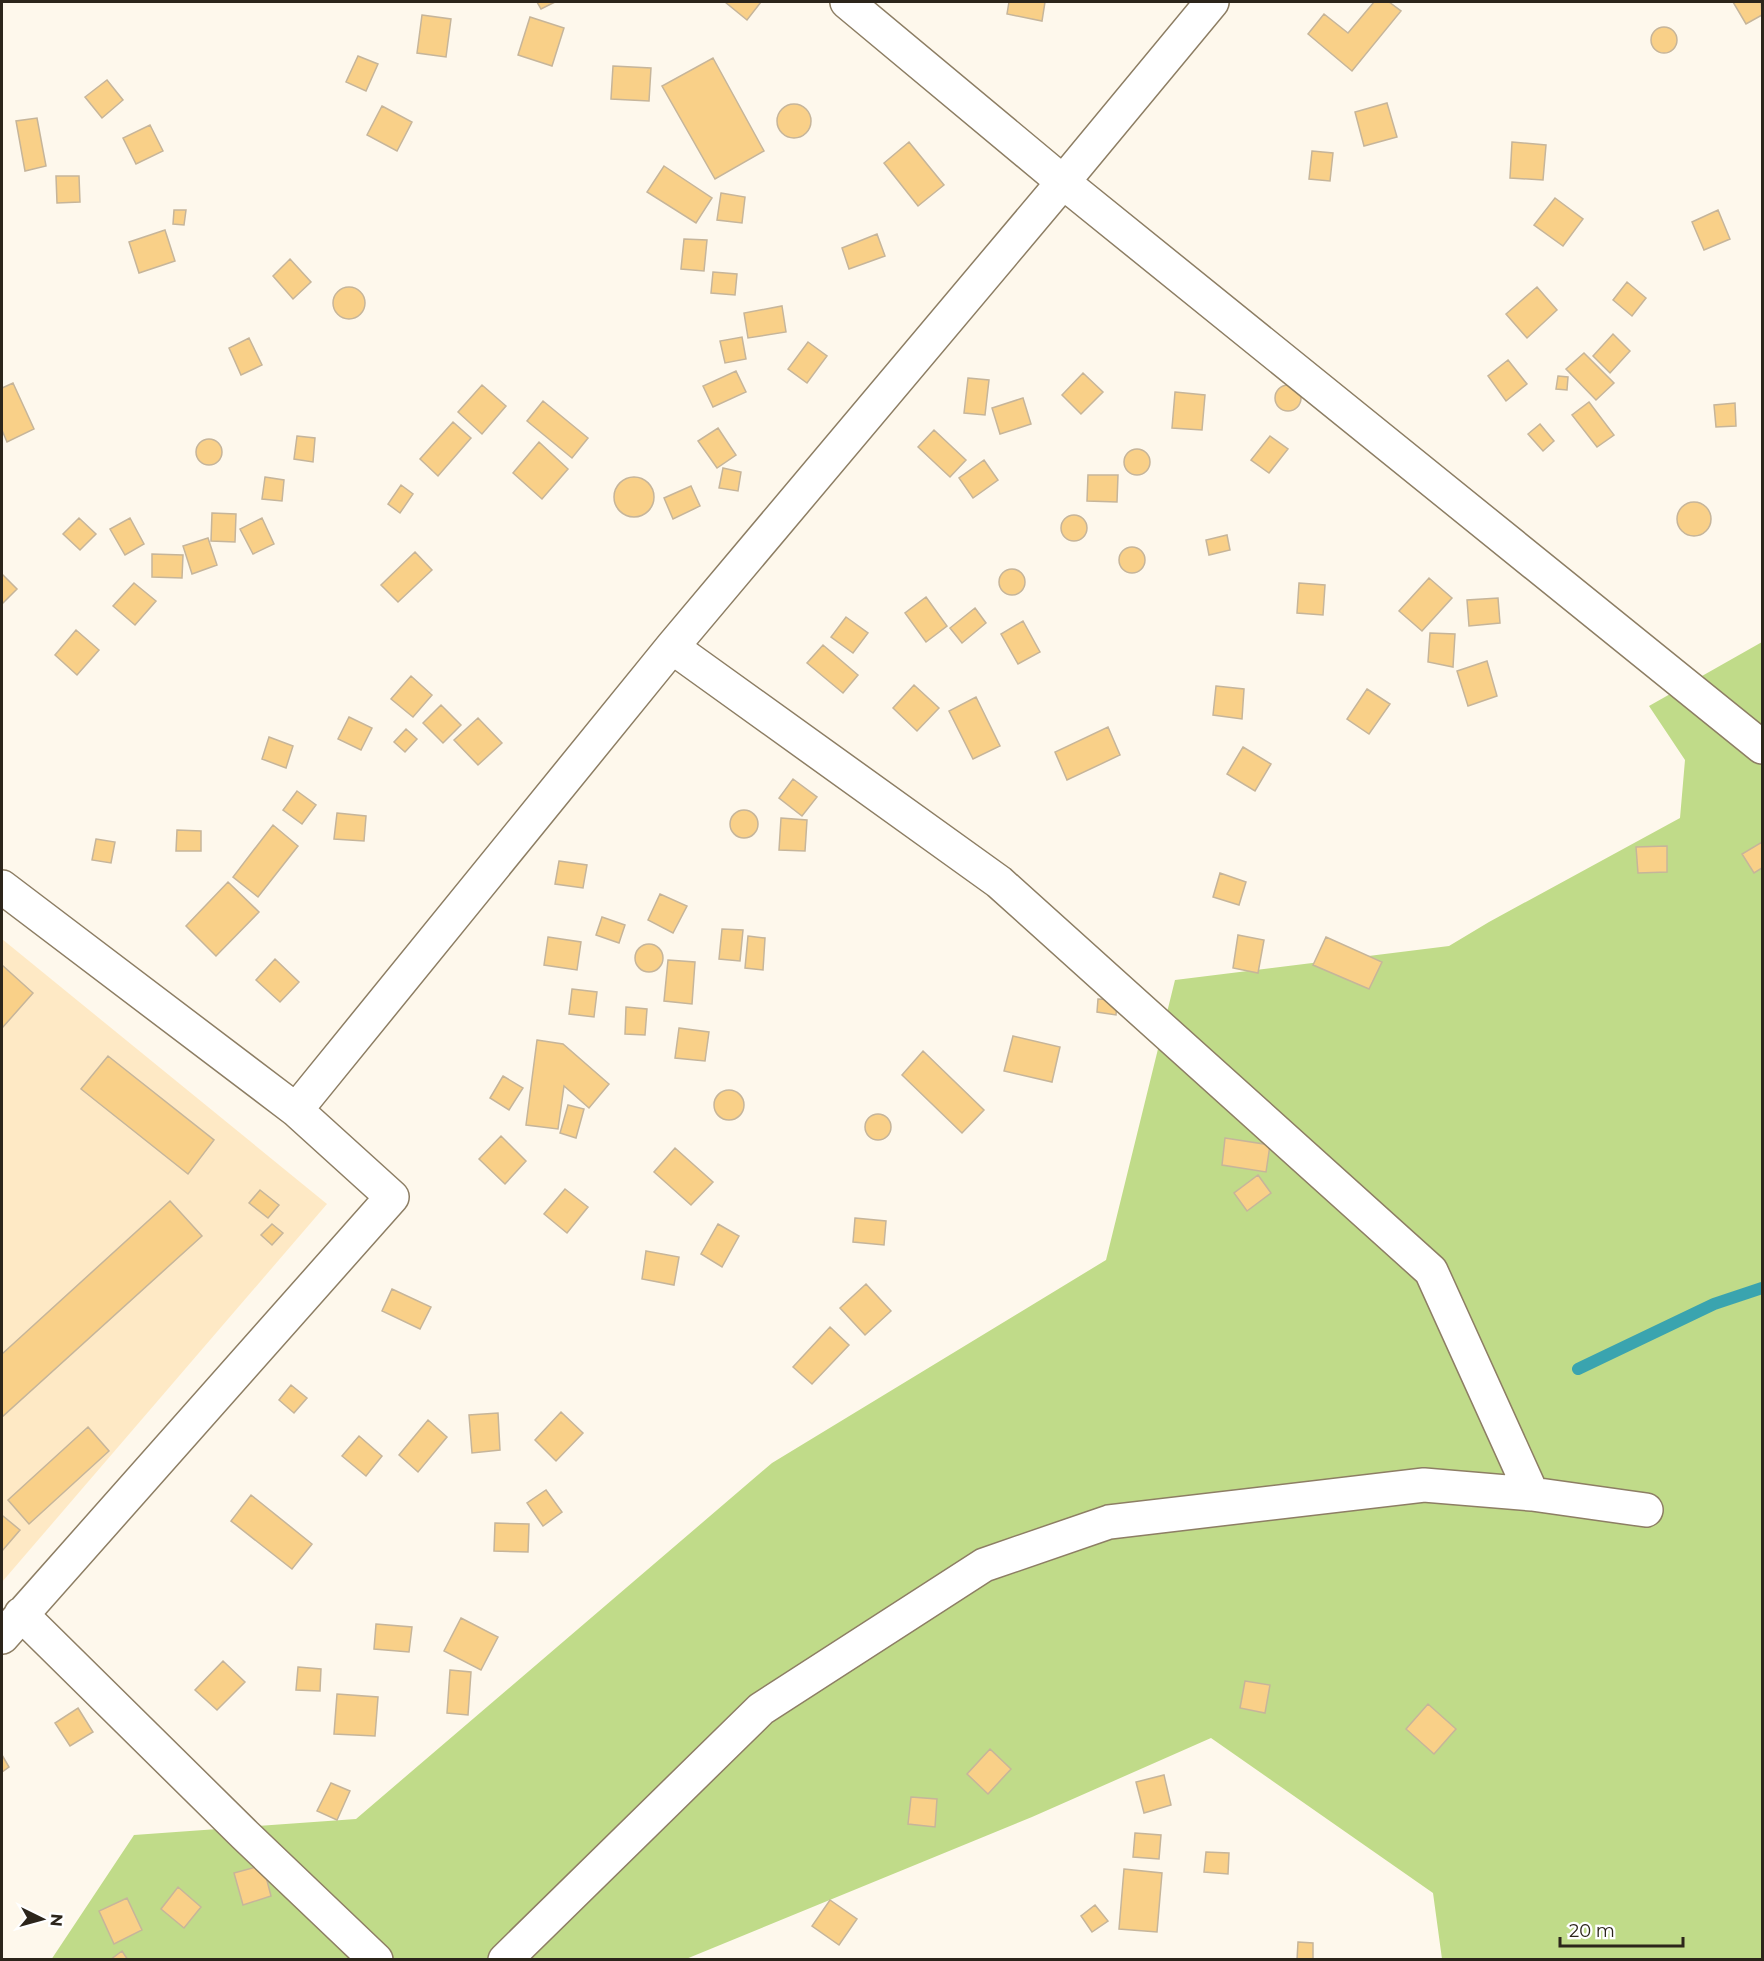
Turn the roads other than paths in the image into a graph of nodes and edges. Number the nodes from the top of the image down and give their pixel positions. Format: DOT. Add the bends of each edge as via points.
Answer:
graph roads {
  1 [pos="847,2"];
  2 [pos="1212,2"];
  3 [pos="1064,182"];
  4 [pos="672,647"];
  5 [pos="1762,747"];
  6 [pos="2,887"];
  7 [pos="296,1110"];
  8 [pos="1532,1494"];
  9 [pos="1646,1510"];
  10 [pos="11,1626"];
  11 [pos="376,1959"];
  12 [pos="505,1959"];
  1 -- 3 [label="street"];
  2 -- 3 [label="street"];
  3 -- 4 [label="street"];
  3 -- 5 [label="street"];
  4 -- 7 [label="street"];
  4 -- 8 [label="street" via="999,882 1431,1271"];
  6 -- 7 [label="street"];
  7 -- 10 [label="street" via="392,1197"];
  8 -- 9 [label="street"];
  8 -- 12 [label="street" via="1424,1485 1109,1522 984,1565 761,1709"];
  10 -- 11 [label="street" via="245,1835"];
}
